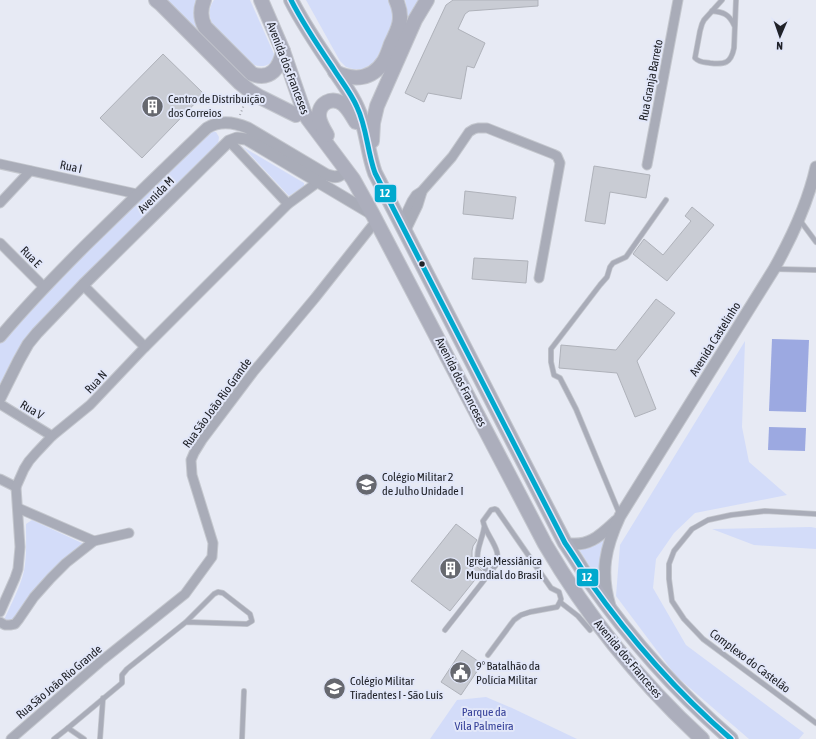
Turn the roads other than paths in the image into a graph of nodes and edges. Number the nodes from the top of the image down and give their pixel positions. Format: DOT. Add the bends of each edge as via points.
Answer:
graph roads {
  1 [pos="156,0"];
  2 [pos="204,0"];
  3 [pos="261,0"];
  4 [pos="290,0"];
  5 [pos="396,0"];
  6 [pos="427,0"];
  7 [pos="678,0"];
  8 [pos="722,0"];
  9 [pos="736,0"];
  10 [pos="712,12"];
  11 [pos="735,29"];
  12 [pos="283,51"];
  13 [pos="288,67"];
  14 [pos="335,72"];
  15 [pos="296,115"];
  16 [pos="234,123"];
  17 [pos="229,141"];
  18 [pos="0,164"];
  19 [pos="372,164"];
  20 [pos="647,165"];
  21 [pos="816,167"];
  22 [pos="30,171"];
  23 [pos="348,176"];
  24 [pos="318,182"];
  25 [pos="137,194"];
  26 [pos="666,200"];
  27 [pos="0,203"];
  28 [pos="288,204"];
  29 [pos="375,218"];
  30 [pos="799,219"];
  31 [pos="403,228"];
  32 [pos="816,242"];
  33 [pos="0,244"];
  34 [pos="774,269"];
  35 [pos="816,270"];
  36 [pos="538,278"];
  37 [pos="83,285"];
  38 [pos="44,287"];
  39 [pos="0,337"];
  40 [pos="145,347"];
  41 [pos="0,398"];
  42 [pos="0,404"];
  43 [pos="52,436"];
  44 [pos="0,479"];
  45 [pos="16,487"];
  46 [pos="18,508"];
  47 [pos="816,514"];
  48 [pos="620,516"];
  49 [pos="484,526"];
  50 [pos="129,533"];
  51 [pos="94,541"];
  52 [pos="565,543"];
  53 [pos="489,573"];
  54 [pos="565,589"];
  55 [pos="560,602"];
  56 [pos="611,610"];
  57 [pos="0,612"];
  58 [pos="0,622"];
  59 [pos="186,622"];
  60 [pos="445,630"];
  61 [pos="590,630"];
  62 [pos="488,655"];
  63 [pos="244,691"];
  64 [pos="103,698"];
  65 [pos="816,723"];
  66 [pos="68,728"];
  67 [pos="11,739"];
  68 [pos="54,739"];
  69 [pos="84,739"];
  70 [pos="100,739"];
  71 [pos="242,739"];
  72 [pos="702,739"];
  73 [pos="731,739"];
  1 -- 15 [label="main road" via="240,83"];
  2 -- 12 [label="main road" via="201,18 205,27 252,74 273,72"];
  3 -- 12 [label="main road, Avenida dos Franceses"];
  4 -- 14 [label="main road, Avenida dos Franceses"];
  5 -- 14 [label="main road" via="400,22 378,69 360,78 346,77"];
  6 -- 19 [label="main road" via="415,20 377,106 373,124"];
  7 -- 20 [label="street, Rua Granja Barreto"];
  8 -- 10 [label="lane"];
  9 -- 11 [label="lane"];
  10 -- 11 [label="lane" via="722,12 732,21"];
  10 -- 11 [label="lane" via="704,20 700,31 696,58 700,62 720,64 729,60 734,48"];
  12 -- 13 [label="main road, Avenida dos Franceses"];
  13 -- 15 [label="main road" via="289,96"];
  13 -- 23 [label="main road, Avenida dos Franceses" via="304,112"];
  14 -- 19 [label="main road, Avenida dos Franceses" via="352,97 363,121"];
  15 -- 23 [label="main road"];
  16 -- 17 [label="street"];
  16 -- 23 [label="street" via="248,128 327,175"];
  16 -- 25 [label="street, Avenida M" via="216,124 207,128"];
  17 -- 24 [label="street" via="237,138 246,139"];
  17 -- 28 [label="street"];
  17 -- 37 [label="street, Avenida M"];
  18 -- 22 [label="street, Rua I"];
  19 -- 23 [label="main road" via="357,125 346,106 332,100 325,103 319,118"];
  19 -- 31 [label="main road, Avenida dos Franceses"];
  21 -- 30 [label="street, Avenida Castelinho"];
  22 -- 25 [label="street, Rua I"];
  22 -- 27 [label="street"];
  23 -- 29 [label="main road, Avenida dos Franceses"];
  24 -- 28 [label="street, Rua N"];
  24 -- 29 [label="street"];
  25 -- 38 [label="street, Avenida M"];
  26 -- 48 [label="lane" via="626,257 613,263 604,281 551,349 554,375 560,378 576,409"];
  28 -- 40 [label="street, Rua N"];
  29 -- 54 [label="main road, Avenida dos Franceses" via="545,544"];
  29 -- 67 [label="street, Rua São João Rio Grande" via="315,298 254,371 194,452 191,460 192,475 213,543 212,557 185,594 100,662"];
  30 -- 32 [label="lane"];
  30 -- 34 [label="street, Avenida Castelinho"];
  31 -- 36 [label="street" via="418,205 422,191 452,157 469,132 487,128 553,154 560,163"];
  31 -- 52 [label="main road, Avenida dos Franceses"];
  33 -- 38 [label="street, Rua E"];
  34 -- 35 [label="lane"];
  34 -- 48 [label="street, Avenida Castelinho"];
  37 -- 40 [label="street"];
  37 -- 41 [label="street, Avenida M" via="28,344"];
  38 -- 39 [label="street, Avenida M"];
  40 -- 43 [label="street, Rua N" via="90,405"];
  42 -- 43 [label="street, Rua V"];
  43 -- 45 [label="street, Rua N" via="29,461"];
  44 -- 45 [label="street"];
  45 -- 46 [label="street, Rua N"];
  46 -- 51 [label="street"];
  46 -- 57 [label="street, Rua N" via="18,569"];
  47 -- 65 [label="lane, Complexo do Castelão" via="764,511 708,520 692,529 674,551 669,564 672,601 703,639"];
  48 -- 52 [label="street, Avenida Castelinho" via="591,541 582,544"];
  48 -- 56 [label="street, Avenida Castelinho" via="612,534 605,562 606,592"];
  49 -- 53 [label="lane" via="478,561"];
  49 -- 53 [label="lane" via="497,552 496,565"];
  49 -- 54 [label="lane" via="483,521 491,510 497,510 551,588"];
  50 -- 51 [label="street"];
  51 -- 58 [label="street" via="51,578 15,624 5,625"];
  52 -- 56 [label="main road, Avenida dos Franceses"];
  53 -- 60 [label="lane"];
  54 -- 55 [label="lane"];
  54 -- 72 [label="main road, Avenida dos Franceses" via="660,698"];
  55 -- 61 [label="lane" via="578,616"];
  55 -- 62 [label="lane" via="555,608 530,612 514,620"];
  56 -- 73 [label="main road, Avenida dos Franceses" via="675,686"];
  59 -- 59 [label="lane" via="247,624 252,621 250,614 223,593 218,592"];
  59 -- 64 [label="lane" via="127,669 122,675 122,683"];
  63 -- 71 [label="lane"];
  64 -- 66 [label="lane"];
  64 -- 70 [label="lane"];
  66 -- 68 [label="lane"];
  66 -- 69 [label="lane"];
}
